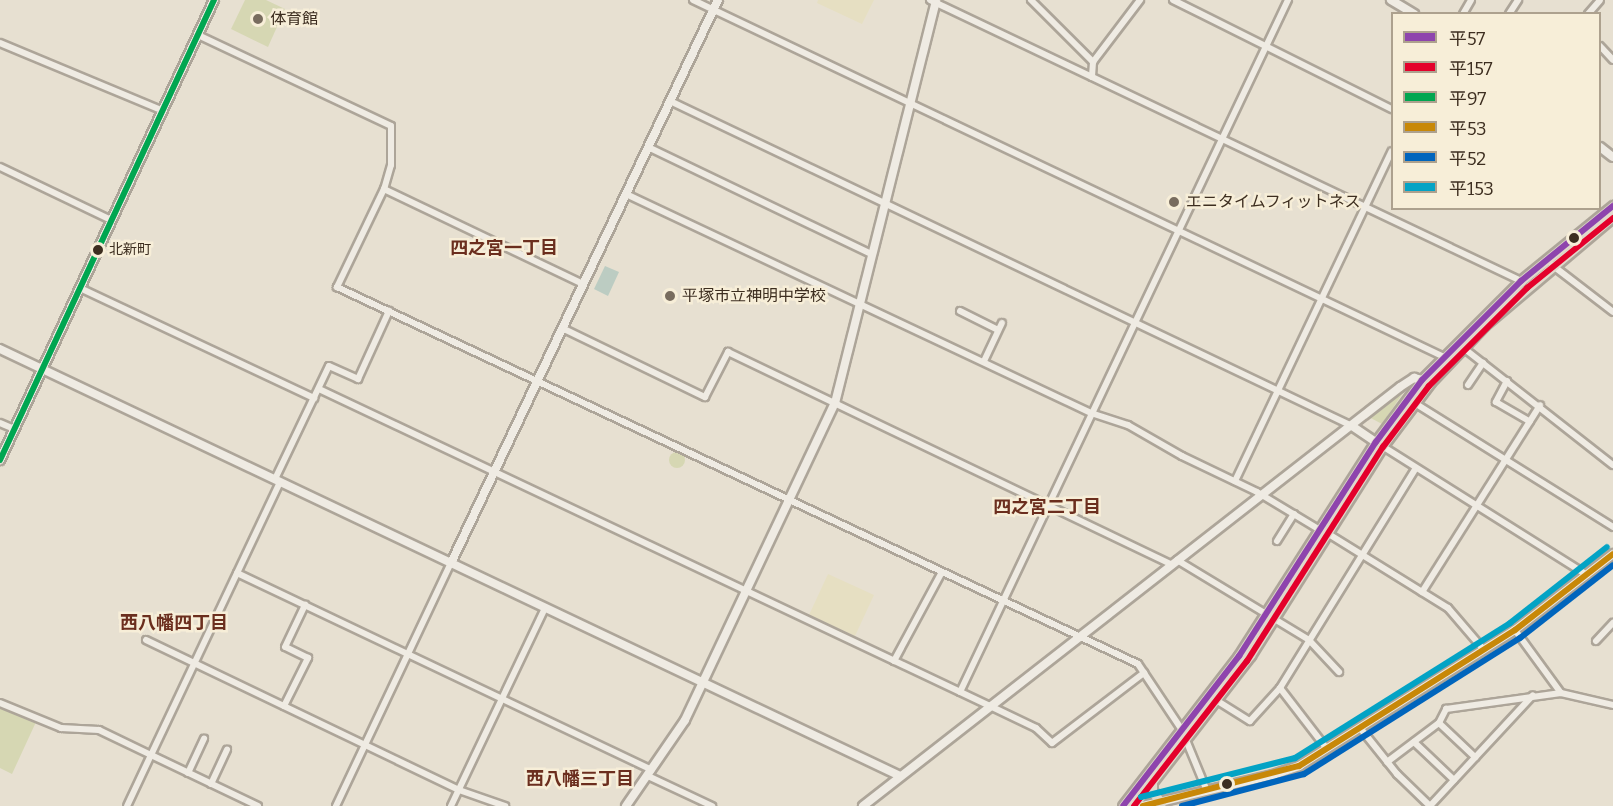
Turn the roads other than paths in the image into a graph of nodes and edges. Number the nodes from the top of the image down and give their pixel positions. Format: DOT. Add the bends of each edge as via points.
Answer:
graph roads {
  1 [pos="214,0"];
  2 [pos="693,0"];
  3 [pos="718,0"];
  4 [pos="1031,0"];
  5 [pos="1140,0"];
  6 [pos="1173,0"];
  7 [pos="1288,0"];
  8 [pos="1391,0"];
  9 [pos="1600,0"];
  10 [pos="934,1"];
  11 [pos="714,9"];
  12 [pos="1411,12"];
  13 [pos="1590,12"];
  14 [pos="198,34"];
  15 [pos="0,44"];
  16 [pos="1266,48"];
  17 [pos="1601,48"];
  18 [pos="1613,60"];
  19 [pos="1094,62"];
  20 [pos="1092,77"];
  21 [pos="670,101"];
  22 [pos="911,102"];
  23 [pos="1391,109"];
  24 [pos="161,111"];
  25 [pos="1221,139"];
  26 [pos="648,147"];
  27 [pos="1391,153"];
  28 [pos="0,167"];
  29 [pos="384,189"];
  30 [pos="626,194"];
  31 [pos="886,204"];
  32 [pos="1366,208"];
  33 [pos="1607,210"];
  34 [pos="111,220"];
  35 [pos="1179,228"];
  36 [pos="872,254"];
  37 [pos="1549,263"];
  38 [pos="1521,281"];
  39 [pos="583,284"];
  40 [pos="80,288"];
  41 [pos="1323,299"];
  42 [pos="861,302"];
  43 [pos="389,311"];
  44 [pos="960,311"];
  45 [pos="1613,312"];
  46 [pos="1136,322"];
  47 [pos="562,328"];
  48 [pos="1459,345"];
  49 [pos="0,350"];
  50 [pos="1442,356"];
  51 [pos="984,361"];
  52 [pos="1483,363"];
  53 [pos="42,369"];
  54 [pos="1422,380"];
  55 [pos="537,381"];
  56 [pos="1507,381"];
  57 [pos="1468,386"];
  58 [pos="319,389"];
  59 [pos="1281,391"];
  60 [pos="314,398"];
  61 [pos="1411,401"];
  62 [pos="835,403"];
  63 [pos="1540,405"];
  64 [pos="1091,413"];
  65 [pos="1530,422"];
  66 [pos="0,423"];
  67 [pos="1352,426"];
  68 [pos="14,429"];
  69 [pos="1379,444"];
  70 [pos="0,460"];
  71 [pos="1504,460"];
  72 [pos="1613,465"];
  73 [pos="1415,469"];
  74 [pos="494,471"];
  75 [pos="278,481"];
  76 [pos="1235,481"];
  77 [pos="1262,494"];
  78 [pos="790,500"];
  79 [pos="1048,504"];
  80 [pos="1475,506"];
  81 [pos="1294,514"];
  82 [pos="1613,527"];
  83 [pos="1324,531"];
  84 [pos="1277,541"];
  85 [pos="1613,554"];
  86 [pos="1363,555"];
  87 [pos="1174,562"];
  88 [pos="451,563"];
  89 [pos="942,572"];
  90 [pos="237,573"];
  91 [pos="1587,575"];
  92 [pos="748,591"];
  93 [pos="1422,592"];
  94 [pos="1002,601"];
  95 [pos="305,605"];
  96 [pos="545,608"];
  97 [pos="1271,617"];
  98 [pos="1613,623"];
  99 [pos="1515,630"];
  100 [pos="1078,638"];
  101 [pos="146,640"];
  102 [pos="1309,640"];
  103 [pos="1596,641"];
  104 [pos="1484,650"];
  105 [pos="408,654"];
  106 [pos="894,661"];
  107 [pos="195,663"];
  108 [pos="1339,672"];
  109 [pos="1144,673"];
  110 [pos="703,684"];
  111 [pos="1280,688"];
  112 [pos="960,692"];
  113 [pos="1561,693"];
  114 [pos="1534,695"];
  115 [pos="502,699"];
  116 [pos="1216,700"];
  117 [pos="0,703"];
  118 [pos="1613,705"];
  119 [pos="284,706"];
  120 [pos="990,706"];
  121 [pos="1439,723"];
  122 [pos="1361,729"];
  123 [pos="1182,730"];
  124 [pos="204,739"];
  125 [pos="1186,740"];
  126 [pos="1414,742"];
  127 [pos="365,745"];
  128 [pos="1327,749"];
  129 [pos="227,750"];
  130 [pos="151,755"];
  131 [pos="1475,757"];
  132 [pos="1387,762"];
  133 [pos="188,773"];
  134 [pos="650,773"];
  135 [pos="900,776"];
  136 [pos="1454,780"];
  137 [pos="1152,782"];
  138 [pos="212,784"];
  139 [pos="459,790"];
  140 [pos="1207,791"];
  141 [pos="1180,802"];
  142 [pos="1161,803"];
  143 [pos="127,806"];
  144 [pos="258,806"];
  145 [pos="336,806"];
  146 [pos="452,806"];
  147 [pos="505,806"];
  148 [pos="626,806"];
  149 [pos="712,806"];
  150 [pos="863,806"];
  151 [pos="1123,806"];
  152 [pos="1133,806"];
  153 [pos="1143,806"];
  154 [pos="1430,806"];
  1 -- 14 [label="main road"];
  2 -- 11 [label="street"];
  3 -- 11 [label="street"];
  4 -- 19 [label="street"];
  5 -- 19 [label="street"];
  6 -- 16 [label="street"];
  7 -- 16 [label="street"];
  8 -- 12 [label="street"];
  9 -- 13 [label="street"];
  10 -- 20 [label="street"];
  10 -- 22 [label="street"];
  11 -- 21 [label="street"];
  11 -- 22 [label="street"];
  14 -- 24 [label="main road"];
  14 -- 29 [label="street" via="391,126 391,165"];
  15 -- 24 [label="street"];
  16 -- 23 [label="street"];
  16 -- 25 [label="street"];
  17 -- 18 [label="street"];
  19 -- 20 [label="street"];
  20 -- 25 [label="street"];
  21 -- 26 [label="street"];
  21 -- 31 [label="street"];
  22 -- 31 [label="street"];
  22 -- 35 [label="street"];
  24 -- 34 [label="main road"];
  25 -- 32 [label="street"];
  25 -- 35 [label="street"];
  26 -- 30 [label="street"];
  26 -- 36 [label="street"];
  27 -- 32 [label="street"];
  28 -- 34 [label="street"];
  29 -- 39 [label="street"];
  29 -- 43 [label="street" via="337,287"];
  30 -- 39 [label="street"];
  30 -- 42 [label="street"];
  31 -- 36 [label="street"];
  31 -- 46 [label="street"];
  32 -- 38 [label="street"];
  32 -- 41 [label="street"];
  33 -- 37 [label="highway"];
  34 -- 40 [label="main road"];
  35 -- 41 [label="street"];
  35 -- 46 [label="street"];
  36 -- 42 [label="street"];
  37 -- 38 [label="highway"];
  37 -- 45 [label="street"];
  37 -- 48 [label="highway"];
  38 -- 48 [label="highway"];
  39 -- 47 [label="street"];
  40 -- 53 [label="main road"];
  40 -- 60 [label="street"];
  41 -- 50 [label="street"];
  41 -- 59 [label="street"];
  42 -- 51 [label="street"];
  42 -- 62 [label="street"];
  43 -- 55 [label="street"];
  43 -- 58 [label="street" via="358,379 329,366"];
  44 -- 51 [label="street" via="1000,327"];
  46 -- 59 [label="street" via="1156,335 1185,344"];
  46 -- 64 [label="street"];
  47 -- 55 [label="street"];
  47 -- 62 [label="street" via="705,397 729,352"];
  48 -- 50 [label="highway"];
  48 -- 52 [label="street"];
  48 -- 61 [label="highway"];
  49 -- 53 [label="street"];
  50 -- 54 [label="highway"];
  51 -- 64 [label="street"];
  52 -- 56 [label="street"];
  52 -- 57 [label="street"];
  53 -- 68 [label="main road"];
  53 -- 75 [label="street"];
  54 -- 61 [label="highway"];
  54 -- 67 [label="street" via="1408,381"];
  55 -- 74 [label="street"];
  55 -- 78 [label="street"];
  56 -- 63 [label="street"];
  56 -- 65 [label="street" via="1496,402"];
  58 -- 60 [label="street"];
  58 -- 74 [label="street"];
  59 -- 67 [label="street"];
  59 -- 76 [label="street"];
  60 -- 75 [label="street"];
  61 -- 69 [label="highway"];
  61 -- 71 [label="street"];
  62 -- 78 [label="street"];
  62 -- 79 [label="street"];
  63 -- 65 [label="street"];
  63 -- 72 [label="street"];
  64 -- 76 [label="street" via="1128,425"];
  64 -- 79 [label="street"];
  65 -- 71 [label="street"];
  66 -- 68 [label="street"];
  67 -- 69 [label="street"];
  67 -- 77 [label="street"];
  68 -- 70 [label="main road"];
  69 -- 73 [label="street"];
  69 -- 83 [label="highway"];
  71 -- 80 [label="street"];
  71 -- 82 [label="street"];
  73 -- 80 [label="street"];
  73 -- 86 [label="street"];
  74 -- 88 [label="street"];
  74 -- 92 [label="street"];
  75 -- 88 [label="street"];
  75 -- 90 [label="street"];
  76 -- 77 [label="street"];
  77 -- 81 [label="street"];
  77 -- 87 [label="street"];
  78 -- 89 [label="street"];
  78 -- 92 [label="street"];
  79 -- 87 [label="street"];
  79 -- 94 [label="street"];
  80 -- 91 [label="street"];
  80 -- 93 [label="street"];
  81 -- 83 [label="street"];
  81 -- 84 [label="street"];
  83 -- 86 [label="street"];
  83 -- 97 [label="highway"];
  85 -- 91 [label="street"];
  86 -- 93 [label="street"];
  86 -- 102 [label="street"];
  87 -- 97 [label="street"];
  87 -- 100 [label="street"];
  88 -- 96 [label="street"];
  88 -- 105 [label="street"];
  89 -- 94 [label="street"];
  89 -- 106 [label="street"];
  90 -- 95 [label="street"];
  90 -- 107 [label="street"];
  91 -- 99 [label="street"];
  92 -- 106 [label="street"];
  92 -- 110 [label="street"];
  93 -- 104 [label="street" via="1448,608"];
  94 -- 100 [label="street"];
  94 -- 112 [label="street"];
  95 -- 105 [label="street"];
  95 -- 119 [label="street" via="285,647 308,658"];
  96 -- 110 [label="street"];
  96 -- 115 [label="street"];
  97 -- 102 [label="street"];
  97 -- 116 [label="highway"];
  97 -- 123 [label="highway"];
  98 -- 103 [label="street"];
  99 -- 104 [label="street"];
  99 -- 113 [label="street"];
  100 -- 109 [label="street" via="1138,664"];
  100 -- 120 [label="street"];
  101 -- 107 [label="street"];
  102 -- 108 [label="street"];
  102 -- 111 [label="street"];
  104 -- 122 [label="street"];
  105 -- 115 [label="street"];
  105 -- 127 [label="street"];
  106 -- 112 [label="street"];
  107 -- 119 [label="street"];
  107 -- 130 [label="street"];
  109 -- 120 [label="street" via="1052,743 1036,728"];
  109 -- 123 [label="street"];
  110 -- 134 [label="street" via="672,744"];
  110 -- 135 [label="street"];
  111 -- 116 [label="street" via="1250,721"];
  111 -- 128 [label="street"];
  112 -- 120 [label="street"];
  113 -- 114 [label="street"];
  113 -- 118 [label="street"];
  114 -- 121 [label="street" via="1446,708"];
  114 -- 131 [label="street"];
  115 -- 134 [label="street"];
  115 -- 139 [label="street"];
  116 -- 125 [label="highway"];
  117 -- 130 [label="street" via="61,728 99,730"];
  119 -- 127 [label="street"];
  120 -- 135 [label="street"];
  121 -- 126 [label="street"];
  121 -- 131 [label="street"];
  122 -- 128 [label="street"];
  122 -- 132 [label="street"];
  123 -- 151 [label="highway"];
  124 -- 133 [label="street"];
  125 -- 137 [label="highway"];
  125 -- 140 [label="street"];
  126 -- 132 [label="street"];
  126 -- 136 [label="street"];
  127 -- 139 [label="street"];
  127 -- 145 [label="street"];
  128 -- 140 [label="street" via="1273,776"];
  129 -- 138 [label="street"];
  130 -- 133 [label="street"];
  130 -- 143 [label="street"];
  131 -- 136 [label="street"];
  132 -- 154 [label="street"];
  133 -- 138 [label="street"];
  134 -- 148 [label="street"];
  134 -- 149 [label="street"];
  135 -- 150 [label="street"];
  136 -- 154 [label="street"];
  137 -- 142 [label="highway" via="1152,791"];
  137 -- 152 [label="highway"];
  138 -- 144 [label="street"];
  139 -- 146 [label="street"];
  139 -- 147 [label="street"];
  140 -- 141 [label="street"];
  141 -- 142 [label="street"];
  142 -- 153 [label="street"];
}
